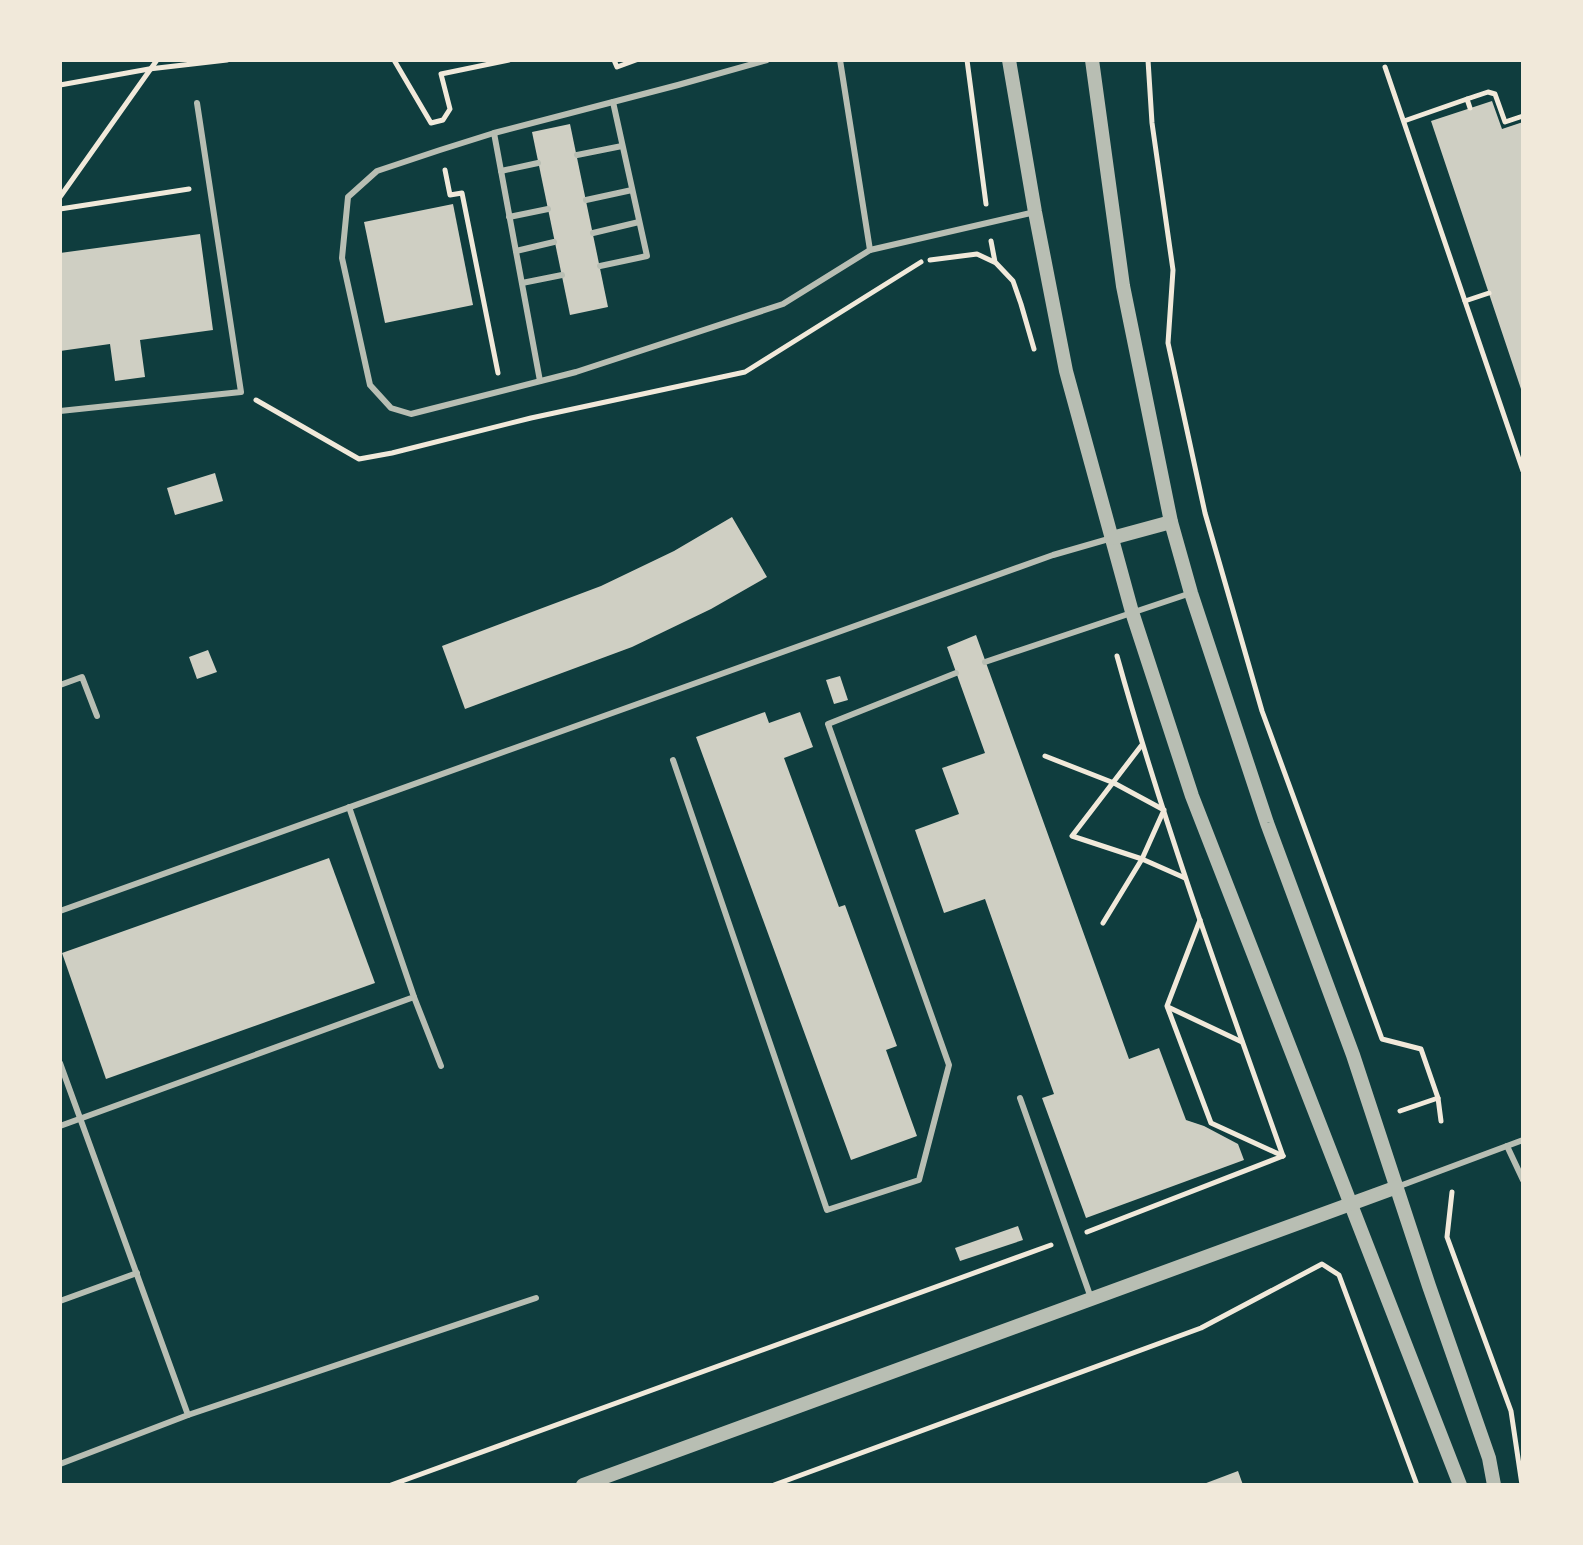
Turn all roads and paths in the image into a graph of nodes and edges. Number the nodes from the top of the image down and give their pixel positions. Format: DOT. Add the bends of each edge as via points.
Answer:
graph roads {
  1 [pos="157,60"];
  2 [pos="227,60"];
  3 [pos="394,60"];
  4 [pos="509,60"];
  5 [pos="614,60"];
  6 [pos="636,60"];
  7 [pos="767,60"];
  8 [pos="840,60"];
  9 [pos="967,60"];
  10 [pos="1009,60"];
  11 [pos="1092,60"];
  12 [pos="1148,60"];
  13 [pos="1385,67"];
  14 [pos="149,69"];
  15 [pos="60,85"];
  16 [pos="1467,99"];
  17 [pos="613,102"];
  18 [pos="197,103"];
  19 [pos="1470,108"];
  20 [pos="1523,116"];
  21 [pos="1404,121"];
  22 [pos="494,133"];
  23 [pos="622,146"];
  24 [pos="577,155"];
  25 [pos="443,160"];
  26 [pos="538,163"];
  27 [pos="501,171"];
  28 [pos="210,185"];
  29 [pos="632,190"];
  30 [pos="60,197"];
  31 [pos="586,200"];
  32 [pos="60,209"];
  33 [pos="548,209"];
  34 [pos="1035,212"];
  35 [pos="509,217"];
  36 [pos="639,222"];
  37 [pos="988,223"];
  38 [pos="593,233"];
  39 [pos="554,242"];
  40 [pos="870,250"];
  41 [pos="516,251"];
  42 [pos="995,262"];
  43 [pos="600,266"];
  44 [pos="562,275"];
  45 [pos="522,283"];
  46 [pos="1489,293"];
  47 [pos="1465,301"];
  48 [pos="492,345"];
  49 [pos="1034,349"];
  50 [pos="540,381"];
  51 [pos="241,392"];
  52 [pos="60,411"];
  53 [pos="1523,471"];
  54 [pos="1171,522"];
  55 [pos="1112,538"];
  56 [pos="1191,593"];
  57 [pos="1132,612"];
  58 [pos="1107,620"];
  59 [pos="985,662"];
  60 [pos="956,673"];
  61 [pos="60,685"];
  62 [pos="97,716"];
  63 [pos="1142,746"];
  64 [pos="1045,756"];
  65 [pos="673,760"];
  66 [pos="1114,783"];
  67 [pos="349,807"];
  68 [pos="1164,810"];
  69 [pos="1142,859"];
  70 [pos="1185,878"];
  71 [pos="60,911"];
  72 [pos="1201,919"];
  73 [pos="1103,923"];
  74 [pos="414,997"];
  75 [pos="1167,1006"];
  76 [pos="1243,1043"];
  77 [pos="60,1063"];
  78 [pos="441,1066"];
  79 [pos="1020,1098"];
  80 [pos="1438,1098"];
  81 [pos="1400,1111"];
  82 [pos="80,1119"];
  83 [pos="1441,1121"];
  84 [pos="60,1126"];
  85 [pos="1523,1140"];
  86 [pos="1507,1146"];
  87 [pos="1283,1156"];
  88 [pos="1523,1180"];
  89 [pos="1397,1187"];
  90 [pos="1452,1192"];
  91 [pos="1351,1205"];
  92 [pos="1070,1238"];
  93 [pos="137,1273"];
  94 [pos="536,1298"];
  95 [pos="1092,1300"];
  96 [pos="60,1301"];
  97 [pos="188,1415"];
  98 [pos="60,1464"];
  99 [pos="1416,1484"];
  100 [pos="391,1485"];
  101 [pos="583,1485"];
  102 [pos="774,1485"];
  103 [pos="1407,1485"];
  104 [pos="1460,1485"];
  105 [pos="1494,1485"];
  106 [pos="1522,1485"];
  1 -- 14 [label="path"];
  2 -- 14 [label="path"];
  3 -- 4 [label="path" via="431,123 443,120 450,109 441,74"];
  5 -- 6 [label="path" via="617,67"];
  7 -- 17 [label="lane"];
  8 -- 40 [label="lane"];
  9 -- 37 [label="path"];
  10 -- 34 [label="street"];
  11 -- 54 [label="street" via="1123,286"];
  12 -- 80 [label="path" via="1173,270 1168,343 1205,513 1262,711 1382,1039 1421,1049"];
  13 -- 21 [label="path"];
  14 -- 15 [label="path"];
  14 -- 30 [label="path"];
  16 -- 19 [label="path"];
  16 -- 20 [label="path" via="1495,94 1505,122"];
  16 -- 21 [label="path"];
  17 -- 22 [label="lane"];
  17 -- 23 [label="lane"];
  18 -- 28 [label="lane"];
  21 -- 47 [label="path"];
  22 -- 27 [label="lane"];
  22 -- 50 [label="lane" via="377,171 348,197 342,258 370,385 391,408 411,414"];
  23 -- 24 [label="lane"];
  23 -- 29 [label="lane"];
  25 -- 48 [label="path" via="450,195 462,193"];
  26 -- 27 [label="lane"];
  27 -- 35 [label="lane"];
  28 -- 32 [label="path"];
  28 -- 51 [label="lane"];
  29 -- 31 [label="lane"];
  29 -- 36 [label="lane"];
  33 -- 35 [label="lane"];
  34 -- 37 [label="lane"];
  34 -- 55 [label="street" via="1066,371"];
  35 -- 41 [label="lane"];
  36 -- 38 [label="lane"];
  36 -- 43 [label="lane" via="647,256"];
  37 -- 40 [label="lane"];
  37 -- 42 [label="path"];
  39 -- 41 [label="lane"];
  40 -- 50 [label="lane" via="783,304"];
  41 -- 45 [label="lane"];
  42 -- 49 [label="path" via="1013,281"];
  42 -- 51 [label="path" via="977,254 919,262 745,372 359,459"];
  44 -- 45 [label="lane"];
  45 -- 50 [label="lane"];
  46 -- 47 [label="path"];
  47 -- 53 [label="path"];
  51 -- 52 [label="lane"];
  54 -- 55 [label="street"];
  54 -- 56 [label="street"];
  55 -- 57 [label="street"];
  55 -- 67 [label="lane"];
  56 -- 57 [label="lane"];
  56 -- 89 [label="street"];
  57 -- 58 [label="lane"];
  57 -- 91 [label="street" via="1192,796"];
  58 -- 59 [label="lane"];
  58 -- 63 [label="path"];
  60 -- 65 [label="lane" via="828,724 949,1065 919,1180 827,1210"];
  61 -- 62 [label="lane" via="82,677"];
  63 -- 66 [label="path"];
  63 -- 68 [label="path"];
  64 -- 66 [label="path"];
  66 -- 68 [label="path"];
  66 -- 69 [label="path" via="1072,836"];
  67 -- 71 [label="lane"];
  67 -- 74 [label="lane"];
  68 -- 69 [label="path"];
  68 -- 70 [label="path"];
  69 -- 70 [label="path"];
  69 -- 73 [label="path"];
  70 -- 72 [label="path"];
  72 -- 75 [label="path"];
  72 -- 76 [label="path"];
  74 -- 78 [label="lane"];
  74 -- 82 [label="lane"];
  75 -- 76 [label="path"];
  75 -- 87 [label="path" via="1211,1123"];
  76 -- 87 [label="path"];
  77 -- 82 [label="lane"];
  79 -- 92 [label="lane"];
  80 -- 81 [label="path"];
  80 -- 83 [label="path"];
  82 -- 84 [label="lane"];
  82 -- 93 [label="lane"];
  85 -- 86 [label="lane"];
  86 -- 88 [label="lane"];
  86 -- 89 [label="lane"];
  87 -- 92 [label="path"];
  89 -- 91 [label="street"];
  89 -- 105 [label="street"];
  90 -- 106 [label="path" via="1447,1237 1511,1411"];
  91 -- 95 [label="street"];
  91 -- 104 [label="street"];
  92 -- 95 [label="lane"];
  92 -- 100 [label="path"];
  93 -- 96 [label="lane"];
  93 -- 97 [label="lane"];
  94 -- 97 [label="lane"];
  95 -- 101 [label="street"];
  97 -- 98 [label="lane"];
  99 -- 102 [label="path" via="1339,1275 1322,1264 1201,1328"];
  99 -- 103 [label="path"];
}
